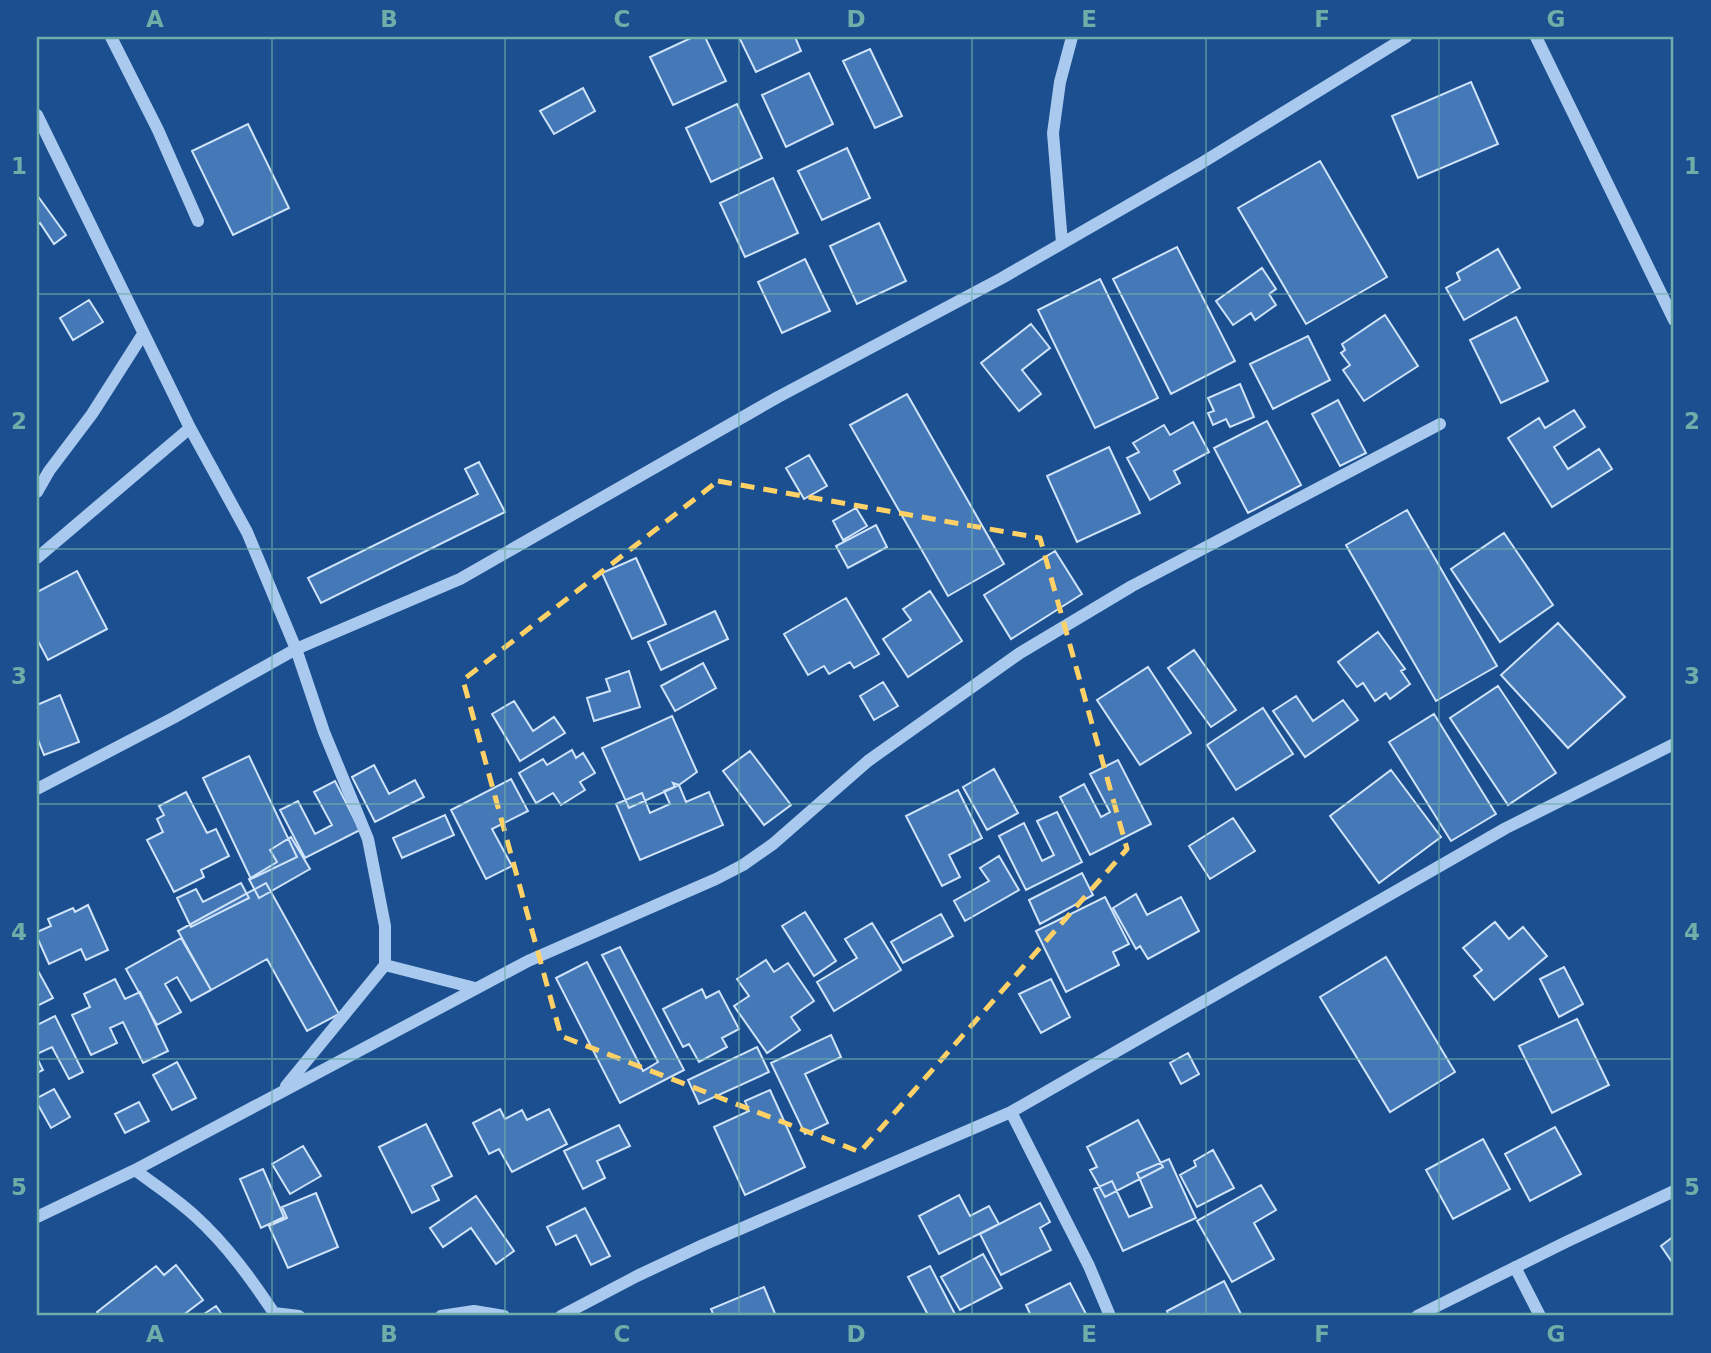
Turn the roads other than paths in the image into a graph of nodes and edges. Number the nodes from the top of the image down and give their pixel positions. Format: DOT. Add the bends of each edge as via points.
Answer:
graph roads {
  1 [pos="111,37"];
  2 [pos="1072,37"];
  3 [pos="1406,37"];
  4 [pos="1536,37"];
  5 [pos="37,115"];
  6 [pos="198,221"];
  7 [pos="1062,243"];
  8 [pos="1674,320"];
  9 [pos="143,334"];
  10 [pos="1440,424"];
  11 [pos="190,428"];
  12 [pos="37,492"];
  13 [pos="37,558"];
  14 [pos="296,649"];
  15 [pos="1674,744"];
  16 [pos="37,789"];
  17 [pos="385,965"];
  18 [pos="475,989"];
  19 [pos="281,1092"];
  20 [pos="1011,1112"];
  21 [pos="135,1170"];
  22 [pos="1674,1191"];
  23 [pos="37,1217"];
  24 [pos="1515,1267"];
  25 [pos="275,1314"];
  26 [pos="299,1316"];
  27 [pos="441,1316"];
  28 [pos="504,1316"];
  29 [pos="561,1316"];
  30 [pos="1110,1316"];
  31 [pos="1416,1316"];
  32 [pos="1540,1316"];
  1 -- 6 [label="street"];
  2 -- 7 [label="street" via="1053,133"];
  3 -- 7 [label="street"];
  4 -- 8 [label="street"];
  5 -- 9 [label="street"];
  7 -- 14 [label="street" via="778,397 460,579"];
  9 -- 11 [label="street"];
  9 -- 12 [label="street"];
  10 -- 18 [label="street" via="1132,586 1020,653 868,761 773,844 743,864"];
  11 -- 13 [label="street"];
  11 -- 14 [label="street" via="247,532"];
  14 -- 16 [label="street"];
  14 -- 17 [label="street" via="368,839 385,926"];
  15 -- 20 [label="street" via="1506,828"];
  17 -- 18 [label="street"];
  17 -- 19 [label="street"];
  18 -- 19 [label="street"];
  19 -- 21 [label="street"];
  20 -- 29 [label="street" via="703,1245"];
  20 -- 30 [label="street"];
  21 -- 23 [label="street"];
  21 -- 25 [label="street" via="211,1232"];
  22 -- 24 [label="street"];
  24 -- 31 [label="street"];
  24 -- 32 [label="street"];
  25 -- 26 [label="street"];
  27 -- 28 [label="street" via="474,1311"];
}
